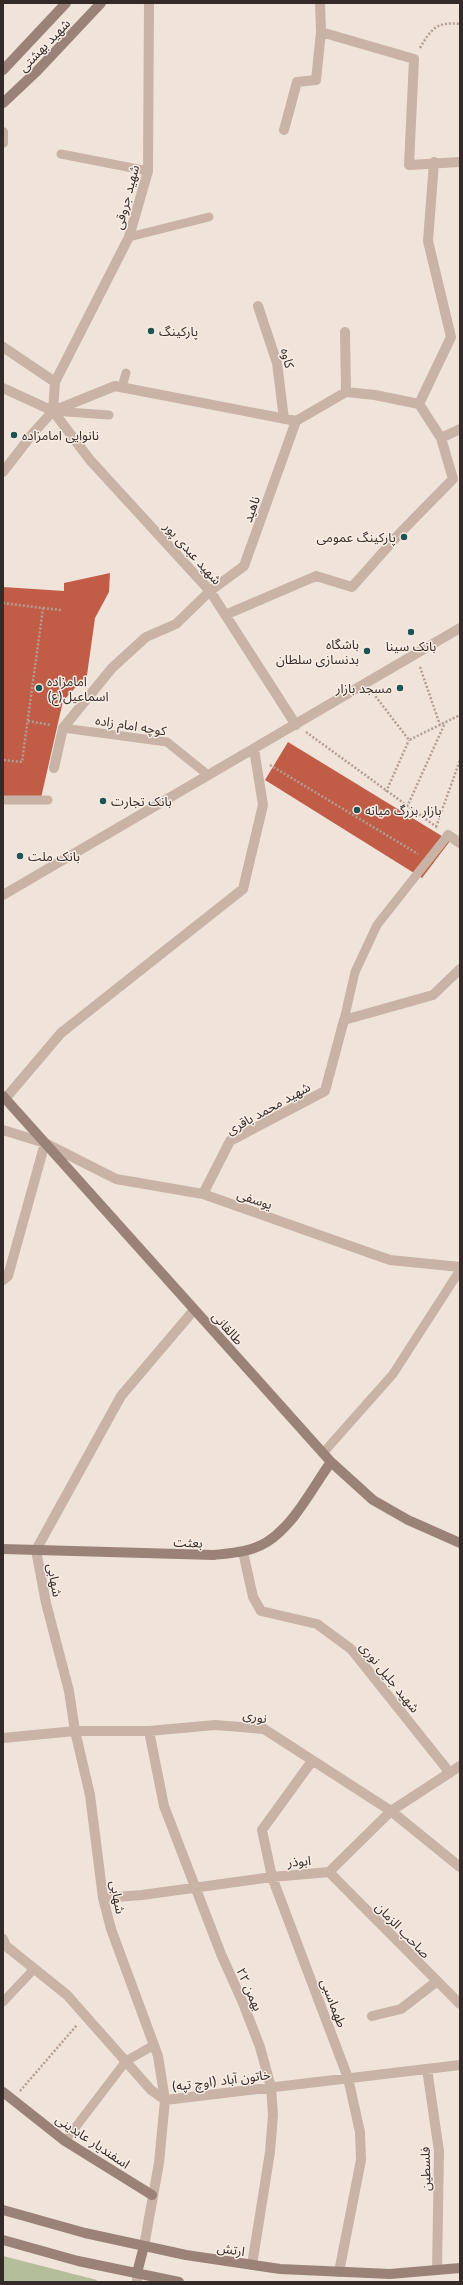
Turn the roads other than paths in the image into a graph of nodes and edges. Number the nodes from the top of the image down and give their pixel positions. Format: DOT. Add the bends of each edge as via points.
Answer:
graph roads {
  1 [pos="66,3"];
  2 [pos="102,3"];
  3 [pos="149,3"];
  4 [pos="320,3"];
  5 [pos="322,32"];
  6 [pos="3,69"];
  7 [pos="3,103"];
  8 [pos="284,130"];
  9 [pos="3,132"];
  10 [pos="3,143"];
  11 [pos="61,154"];
  12 [pos="434,162"];
  13 [pos="460,162"];
  14 [pos="148,171"];
  15 [pos="209,217"];
  16 [pos="129,237"];
  17 [pos="258,306"];
  18 [pos="345,332"];
  19 [pos="3,347"];
  20 [pos="126,373"];
  21 [pos="56,382"];
  22 [pos="122,387"];
  23 [pos="3,388"];
  24 [pos="346,392"];
  25 [pos="419,404"];
  26 [pos="53,411"];
  27 [pos="109,415"];
  28 [pos="284,419"];
  29 [pos="296,421"];
  30 [pos="460,429"];
  31 [pos="441,438"];
  32 [pos="3,472"];
  33 [pos="457,478"];
  34 [pos="210,591"];
  35 [pos="225,615"];
  36 [pos="460,628"];
  37 [pos="296,725"];
  38 [pos="63,728"];
  39 [pos="254,749"];
  40 [pos="54,768"];
  41 [pos="208,775"];
  42 [pos="3,800"];
  43 [pos="48,800"];
  44 [pos="448,835"];
  45 [pos="460,843"];
  46 [pos="3,895"];
  47 [pos="460,969"];
  48 [pos="344,1020"];
  49 [pos="4,1098"];
  50 [pos="3,1130"];
  51 [pos="45,1143"];
  52 [pos="203,1194"];
  53 [pos="460,1268"];
  54 [pos="3,1280"];
  55 [pos="194,1310"];
  56 [pos="323,1453"];
  57 [pos="330,1462"];
  58 [pos="460,1543"];
  59 [pos="3,1549"];
  60 [pos="36,1550"];
  61 [pos="243,1552"];
  62 [pos="75,1731"];
  63 [pos="149,1732"];
  64 [pos="3,1738"];
  65 [pos="312,1761"];
  66 [pos="460,1766"];
  67 [pos="450,1773"];
  68 [pos="391,1811"];
  69 [pos="460,1867"];
  70 [pos="329,1872"];
  71 [pos="272,1877"];
  72 [pos="195,1889"];
  73 [pos="103,1898"];
  74 [pos="3,1939"];
  75 [pos="34,1969"];
  76 [pos="436,1982"];
  77 [pos="3,2002"];
  78 [pos="460,2004"];
  79 [pos="372,2016"];
  80 [pos="154,2044"];
  81 [pos="126,2061"];
  82 [pos="460,2065"];
  83 [pos="427,2069"];
  84 [pos="348,2078"];
  85 [pos="271,2087"];
  86 [pos="3,2092"];
  87 [pos="165,2100"];
  88 [pos="65,2141"];
  89 [pos="152,2195"];
  90 [pos="3,2210"];
  91 [pos="3,2240"];
  92 [pos="144,2246"];
  93 [pos="252,2265"];
  94 [pos="460,2268"];
  95 [pos="437,2270"];
  96 [pos="339,2272"];
  97 [pos="137,2278"];
  98 [pos="178,2282"];
  1 -- 6 [label="street, شهید بهشتی"];
  2 -- 7 [label="street, شهید بهشتی"];
  3 -- 14 [label="street, شهید جروقی"];
  4 -- 5 [label="street"];
  5 -- 8 [label="street" via="316,80 297,82"];
  5 -- 12 [label="street" via="414,59 409,165"];
  9 -- 10 [label="street"];
  11 -- 14 [label="lane"];
  12 -- 13 [label="street"];
  12 -- 25 [label="street" via="428,240 451,337"];
  14 -- 16 [label="street, شهید جروقی"];
  15 -- 16 [label="lane"];
  16 -- 21 [label="street, شهید جروقی"];
  17 -- 28 [label="street, کاوه" via="277,363"];
  18 -- 24 [label="street"];
  19 -- 21 [label="street"];
  20 -- 22 [label="lane"];
  21 -- 26 [label="street"];
  22 -- 26 [label="street" via="115,386"];
  22 -- 28 [label="street"];
  23 -- 26 [label="street"];
  24 -- 25 [label="street"];
  24 -- 29 [label="street"];
  25 -- 31 [label="street"];
  26 -- 27 [label="lane"];
  26 -- 32 [label="street"];
  26 -- 34 [label="street, شهید عبدی پور" via="90,460"];
  28 -- 29 [label="street"];
  29 -- 34 [label="street, ناهید" via="244,566"];
  30 -- 31 [label="street"];
  31 -- 33 [label="street"];
  33 -- 35 [label="street" via="352,587 316,576"];
  34 -- 35 [label="street, شهید عبدی پور"];
  34 -- 38 [label="street, کوچه امام زاده" via="176,624 146,637 133,648 112,668"];
  35 -- 37 [label="street, شهید عبدی پور"];
  36 -- 37 [label="street"];
  37 -- 39 [label="street"];
  38 -- 40 [label="street, کوچه امام زاده"];
  38 -- 41 [label="lane, کوچه امام زاده" via="167,742"];
  39 -- 41 [label="street"];
  39 -- 49 [label="street" via="263,805 243,888 62,1033"];
  41 -- 46 [label="street"];
  42 -- 43 [label="lane"];
  44 -- 45 [label="street"];
  44 -- 48 [label="lane, شهید محمد باقری" via="377,925 355,972"];
  47 -- 48 [label="street" via="433,995"];
  48 -- 52 [label="street, شهید محمد باقری" via="325,1091 230,1141"];
  49 -- 51 [label="street, طالقانی"];
  50 -- 51 [label="street, یوسفی"];
  51 -- 52 [label="street, یوسفی" via="116,1179"];
  51 -- 54 [label="street" via="8,1276"];
  51 -- 55 [label="street, طالقانی"];
  52 -- 53 [label="street, یوسفی" via="390,1260"];
  53 -- 56 [label="lane" via="393,1374"];
  55 -- 56 [label="street, طالقانی"];
  55 -- 60 [label="street" via="121,1396"];
  56 -- 57 [label="street, طالقانی"];
  57 -- 58 [label="street, طالقانی" via="372,1500 408,1520"];
  57 -- 61 [label="street, بعثت" via="288,1522 267,1542"];
  59 -- 60 [label="street, بعثت"];
  60 -- 61 [label="street, بعثت" via="214,1556"];
  60 -- 62 [label="street, شهابی" via="48,1611 69,1691"];
  61 -- 67 [label="street, شهید جلیل نوری" via="253,1597 261,1611 317,1624 352,1649"];
  62 -- 63 [label="street, نوری"];
  62 -- 64 [label="street, نوری"];
  62 -- 73 [label="street, شهابی" via="90,1795"];
  63 -- 65 [label="street, نوری" via="215,1725 264,1728"];
  63 -- 72 [label="street, ۲۲ بهمن" via="164,1806"];
  65 -- 68 [label="street, نوری"];
  65 -- 71 [label="street, طهماسبی" via="262,1830"];
  66 -- 67 [label="street, ابوذر"];
  67 -- 68 [label="street, ابوذر"];
  68 -- 69 [label="street, نوری"];
  68 -- 70 [label="street, ابوذر"];
  70 -- 71 [label="street, ابوذر"];
  70 -- 76 [label="street, صاحب الزمان"];
  71 -- 72 [label="street, ابوذر"];
  71 -- 84 [label="street, طهماسبی"];
  72 -- 73 [label="street, ابوذر"];
  72 -- 85 [label="street, ۲۲ بهمن" via="252,2025"];
  73 -- 80 [label="street, شهابی" via="111,1929"];
  74 -- 75 [label="street, خاتون آباد (اوچ تپه)" via="6,1946"];
  75 -- 77 [label="lane"];
  75 -- 81 [label="street, خاتون آباد (اوچ تپه)" via="67,1995"];
  76 -- 78 [label="street, صاحب الزمان"];
  76 -- 79 [label="street" via="401,2009"];
  80 -- 81 [label="lane"];
  80 -- 87 [label="street, شهابی"];
  81 -- 87 [label="street, خاتون آباد (اوچ تپه)" via="151,2090"];
  81 -- 88 [label="lane"];
  82 -- 83 [label="street, خاتون آباد (اوچ تپه)"];
  83 -- 84 [label="street, خاتون آباد (اوچ تپه)"];
  83 -- 95 [label="street, فلسطین" via="439,2151"];
  84 -- 85 [label="street, خاتون آباد (اوچ تپه)"];
  84 -- 96 [label="street, طهماسبی" via="360,2132 361,2160"];
  85 -- 87 [label="street, خاتون آباد (اوچ تپه)"];
  85 -- 93 [label="street, ۲۲ بهمن" via="273,2115 270,2152"];
  86 -- 88 [label="street, اسفندیار عابدینی"];
  87 -- 89 [label="street, شهابی" via="159,2163"];
  88 -- 89 [label="street, اسفندیار عابدینی"];
  89 -- 92 [label="street, شهابی"];
  90 -- 92 [label="street, ارتش"];
  91 -- 97 [label="street"];
  92 -- 93 [label="street, ارتش"];
  92 -- 97 [label="street"];
  93 -- 96 [label="street, ارتش"];
  94 -- 95 [label="street, ارتش"];
  95 -- 96 [label="street, ارتش" via="390,2274"];
  97 -- 98 [label="street"];
}
